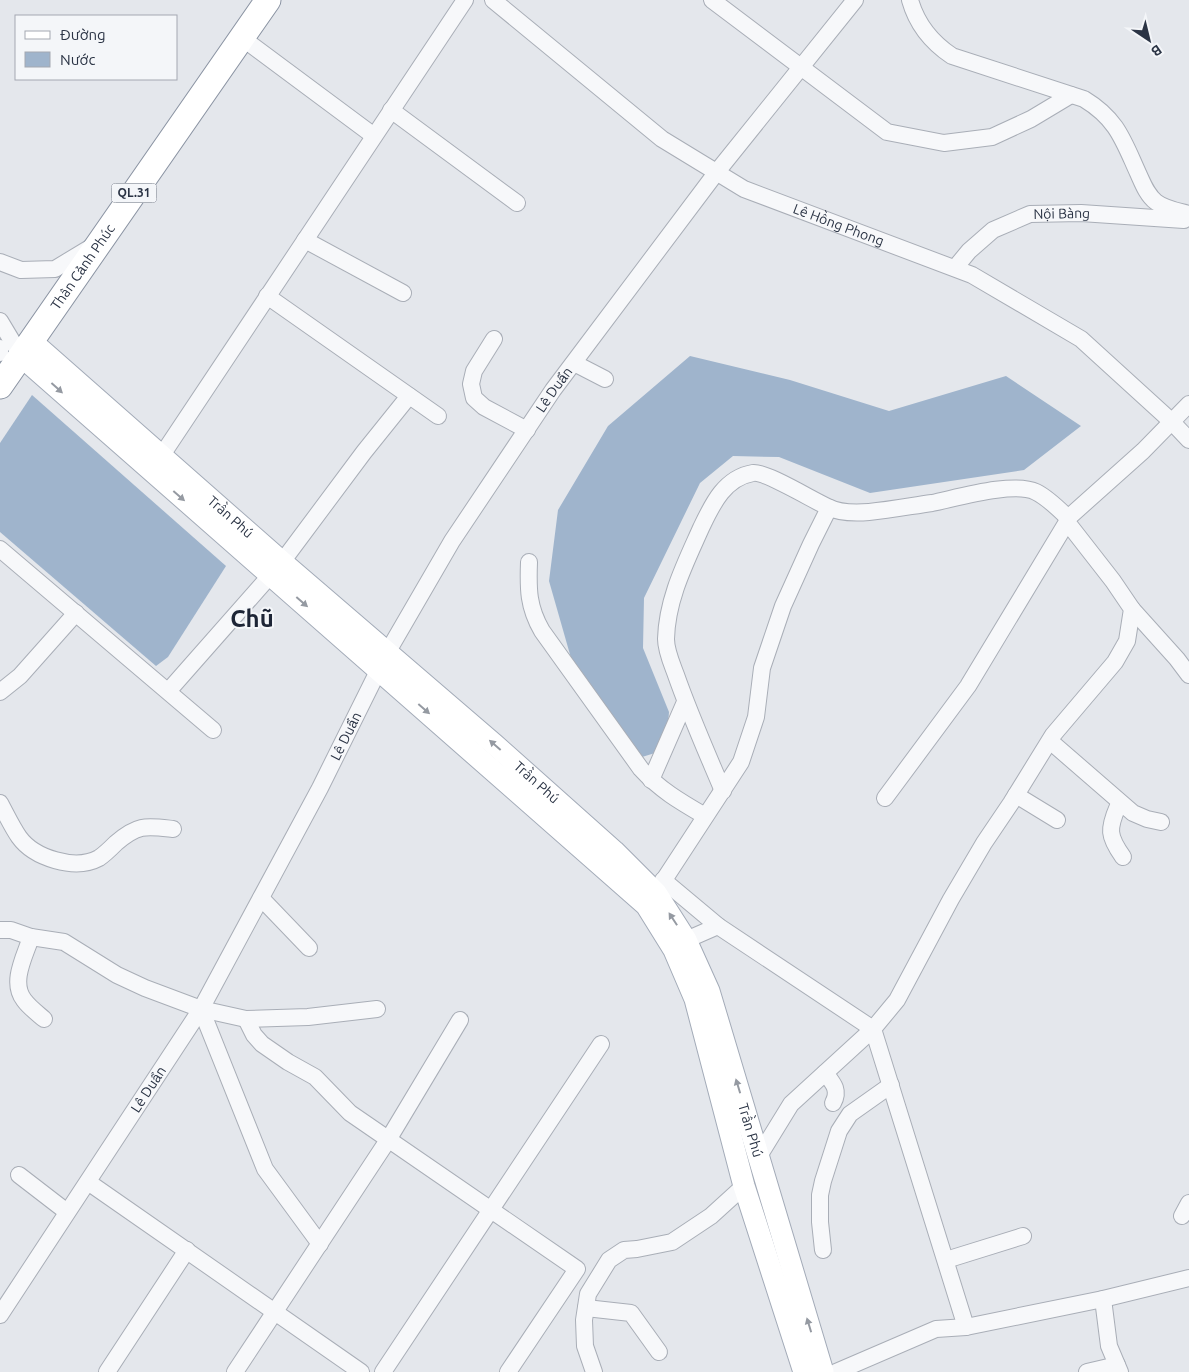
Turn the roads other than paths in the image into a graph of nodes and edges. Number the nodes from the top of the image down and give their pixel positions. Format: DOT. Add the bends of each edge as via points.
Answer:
graph roads {
  1 [pos="268,0"];
  2 [pos="465,0"];
  3 [pos="493,0"];
  4 [pos="712,0"];
  5 [pos="854,0"];
  6 [pos="910,0"];
  7 [pos="241,37"];
  8 [pos="800,68"];
  9 [pos="1071,95"];
  10 [pos="391,110"];
  11 [pos="374,136"];
  12 [pos="716,173"];
  13 [pos="517,203"];
  14 [pos="1189,214"];
  15 [pos="1189,220"];
  16 [pos="305,240"];
  17 [pos="99,242"];
  18 [pos="0,262"];
  19 [pos="955,268"];
  20 [pos="404,293"];
  21 [pos="267,296"];
  22 [pos="0,320"];
  23 [pos="494,339"];
  24 [pos="13,349"];
  25 [pos="574,362"];
  26 [pos="605,379"];
  27 [pos="0,386"];
  28 [pos="409,396"];
  29 [pos="1189,404"];
  30 [pos="438,416"];
  31 [pos="1171,421"];
  32 [pos="527,430"];
  33 [pos="1189,440"];
  34 [pos="156,464"];
  35 [pos="829,508"];
  36 [pos="1068,520"];
  37 [pos="0,549"];
  38 [pos="529,562"];
  39 [pos="276,568"];
  40 [pos="1132,609"];
  41 [pos="76,613"];
  42 [pos="383,661"];
  43 [pos="1189,675"];
  44 [pos="171,688"];
  45 [pos="0,692"];
  46 [pos="685,702"];
  47 [pos="212,730"];
  48 [pos="1050,741"];
  49 [pos="651,780"];
  50 [pos="723,791"];
  51 [pos="1016,795"];
  52 [pos="885,798"];
  53 [pos="0,803"];
  54 [pos="1118,806"];
  55 [pos="705,816"];
  56 [pos="1057,820"];
  57 [pos="1161,822"];
  58 [pos="173,829"];
  59 [pos="1123,857"];
  60 [pos="655,893"];
  61 [pos="261,898"];
  62 [pos="718,926"];
  63 [pos="0,930"];
  64 [pos="31,937"];
  65 [pos="680,945"];
  66 [pos="309,948"];
  67 [pos="201,1009"];
  68 [pos="377,1009"];
  69 [pos="44,1019"];
  70 [pos="246,1020"];
  71 [pos="460,1020"];
  72 [pos="873,1029"];
  73 [pos="602,1044"];
  74 [pos="825,1073"];
  75 [pos="891,1085"];
  76 [pos="833,1103"];
  77 [pos="388,1140"];
  78 [pos="759,1156"];
  79 [pos="19,1175"];
  80 [pos="88,1182"];
  81 [pos="744,1186"];
  82 [pos="491,1210"];
  83 [pos="67,1212"];
  84 [pos="1023,1236"];
  85 [pos="320,1244"];
  86 [pos="187,1250"];
  87 [pos="823,1250"];
  88 [pos="946,1260"];
  89 [pos="1189,1278"];
  90 [pos="1103,1299"];
  91 [pos="586,1308"];
  92 [pos="276,1312"];
  93 [pos="0,1315"];
  94 [pos="966,1327"];
  95 [pos="659,1352"];
  96 [pos="1118,1368"];
  97 [pos="107,1372"];
  98 [pos="235,1372"];
  99 [pos="361,1372"];
  100 [pos="383,1372"];
  101 [pos="508,1372"];
  102 [pos="594,1372"];
  103 [pos="804,1372"];
  104 [pos="823,1372"];
  105 [pos="836,1372"];
  106 [pos="1087,1372"];
  1 -- 7 [label="highway, Thân Cảnh Phúc / QL.31"];
  2 -- 10 [label="street"];
  3 -- 12 [label="street, Lê Hồng Phong" via="662,139"];
  4 -- 8 [label="street"];
  5 -- 8 [label="street, Lê Duẩn"];
  6 -- 9 [label="street" via="921,27 952,56"];
  7 -- 11 [label="street"];
  7 -- 17 [label="highway, Thân Cảnh Phúc / QL.31"];
  8 -- 9 [label="street" via="887,132 944,144 992,137"];
  8 -- 12 [label="street, Lê Duẩn"];
  9 -- 14 [label="street" via="1096,106 1113,123 1154,201"];
  10 -- 11 [label="street"];
  10 -- 13 [label="street"];
  11 -- 16 [label="street"];
  12 -- 19 [label="street, Lê Hồng Phong" via="744,189"];
  12 -- 25 [label="street, Lê Duẩn"];
  15 -- 19 [label="street, Nội Bàng" via="1081,213 1030,214 993,230 968,251"];
  16 -- 20 [label="street"];
  16 -- 21 [label="street"];
  17 -- 18 [label="street" via="55,269 21,270"];
  17 -- 24 [label="highway, Thân Cảnh Phúc / QL.31"];
  19 -- 31 [label="street, Lê Hồng Phong" via="972,274 1081,339"];
  21 -- 28 [label="street"];
  21 -- 34 [label="street"];
  22 -- 24 [label="street"];
  23 -- 32 [label="street" via="474,371 471,384 474,398 484,407"];
  24 -- 27 [label="highway, Thân Cảnh Phúc / QL.31"];
  24 -- 34 [label="main road, Trần Phú"];
  25 -- 26 [label="street"];
  25 -- 32 [label="street, Lê Duẩn"];
  28 -- 30 [label="street"];
  28 -- 39 [label="street"];
  29 -- 31 [label="street"];
  31 -- 33 [label="street, Lê Hồng Phong"];
  31 -- 36 [label="street"];
  32 -- 42 [label="street, Lê Duẩn" via="452,541"];
  34 -- 39 [label="main road, Trần Phú"];
  35 -- 36 [label="street" via="858,513 978,492 1022,489 1037,492"];
  35 -- 46 [label="street" via="755,473 739,476 720,492 683,568 669,610 666,641"];
  35 -- 50 [label="street" via="783,606 762,668 751,735 741,762"];
  36 -- 40 [label="street"];
  36 -- 52 [label="street" via="968,686"];
  37 -- 41 [label="street"];
  38 -- 49 [label="street" via="528,594 536,622"];
  39 -- 42 [label="main road, Trần Phú"];
  39 -- 44 [label="street"];
  40 -- 43 [label="street"];
  40 -- 48 [label="street" via="1127,641 1115,662"];
  41 -- 45 [label="street" via="20,676"];
  41 -- 47 [label="street"];
  42 -- 60 [label="main road, Trần Phú" via="496,745 607,844"];
  42 -- 61 [label="street, Lê Duẩn"];
  46 -- 49 [label="street"];
  46 -- 50 [label="street"];
  48 -- 51 [label="street"];
  48 -- 54 [label="street"];
  49 -- 55 [label="street"];
  50 -- 55 [label="street"];
  51 -- 56 [label="street"];
  51 -- 72 [label="street" via="974,859 898,1000"];
  53 -- 58 [label="street" via="27,846 56,861 77,864 100,857 138,828"];
  54 -- 57 [label="street"];
  54 -- 59 [label="street" via="1110,830"];
  55 -- 60 [label="street"];
  60 -- 62 [label="street, Trần Phú"];
  60 -- 65 [label="main road, Trần Phú"];
  61 -- 66 [label="street"];
  61 -- 67 [label="street, Lê Duẩn"];
  62 -- 65 [label="street"];
  62 -- 72 [label="street, Trần Phú"];
  63 -- 64 [label="street"];
  64 -- 67 [label="street" via="64,942 117,975"];
  64 -- 69 [label="street" via="18,977 19,991 25,1002"];
  78 -- 65 [label="main road, Trần Phú, one-way" via="709,991"];
  65 -- 81 [label="main road, Trần Phú"];
  67 -- 70 [label="street"];
  67 -- 80 [label="street, Lê Duẩn"];
  67 -- 85 [label="street" via="265,1168"];
  68 -- 70 [label="street"];
  70 -- 77 [label="street" via="262,1044 315,1077 350,1113"];
  71 -- 77 [label="street"];
  72 -- 74 [label="street"];
  72 -- 75 [label="street"];
  73 -- 82 [label="street"];
  74 -- 76 [label="street" via="835,1086"];
  74 -- 78 [label="street" via="791,1104"];
  75 -- 87 [label="street" via="850,1114 839,1131 820,1195"];
  75 -- 88 [label="street"];
  77 -- 82 [label="street"];
  77 -- 85 [label="street"];
  104 -- 78 [label="main road, Trần Phú, one-way"];
  79 -- 83 [label="street"];
  80 -- 83 [label="street, Lê Duẩn"];
  80 -- 86 [label="street"];
  81 -- 91 [label="street" via="711,1216 672,1242 614,1254 592,1286"];
  81 -- 103 [label="main road, Trần Phú"];
  82 -- 100 [label="street"];
  82 -- 101 [label="street" via="577,1269"];
  83 -- 93 [label="street, Lê Duẩn"];
  84 -- 88 [label="street"];
  85 -- 92 [label="street"];
  86 -- 92 [label="street"];
  86 -- 97 [label="street"];
  88 -- 94 [label="street"];
  89 -- 90 [label="street"];
  90 -- 94 [label="street"];
  90 -- 96 [label="street" via="1109,1346"];
  91 -- 95 [label="street" via="631,1313"];
  91 -- 102 [label="street" via="586,1346"];
  92 -- 98 [label="street"];
  92 -- 99 [label="street"];
  94 -- 105 [label="street" via="936,1329"];
  96 -- 106 [label="street"];
}
